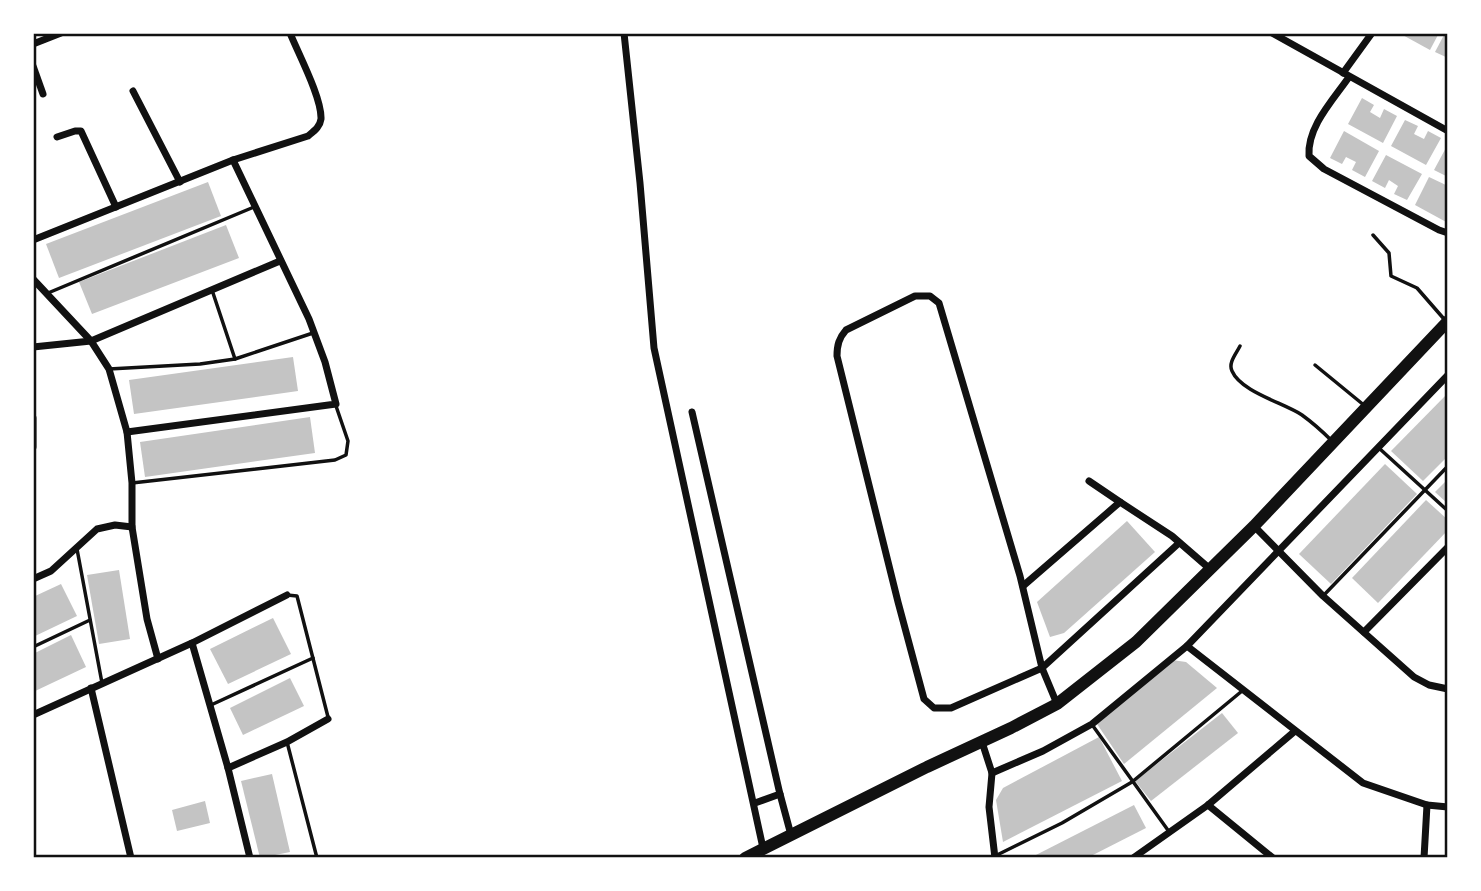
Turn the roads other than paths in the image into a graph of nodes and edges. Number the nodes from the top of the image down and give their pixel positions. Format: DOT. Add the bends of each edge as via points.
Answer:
graph roads {
  1 [pos="61,33"];
  2 [pos="290,33"];
  3 [pos="624,33"];
  4 [pos="1272,33"];
  5 [pos="1372,33"];
  6 [pos="33,44"];
  7 [pos="33,66"];
  8 [pos="1346,75"];
  9 [pos="133,92"];
  10 [pos="43,93"];
  11 [pos="1448,131"];
  12 [pos="57,136"];
  13 [pos="233,160"];
  14 [pos="180,182"];
  15 [pos="116,207"];
  16 [pos="254,207"];
  17 [pos="1448,233"];
  18 [pos="1373,235"];
  19 [pos="33,240"];
  20 [pos="281,261"];
  21 [pos="33,279"];
  22 [pos="212,290"];
  23 [pos="48,293"];
  24 [pos="1447,322"];
  25 [pos="314,333"];
  26 [pos="91,341"];
  27 [pos="1240,346"];
  28 [pos="33,347"];
  29 [pos="235,359"];
  30 [pos="1315,365"];
  31 [pos="109,369"];
  32 [pos="1448,375"];
  33 [pos="336,404"];
  34 [pos="1366,407"];
  35 [pos="692,412"];
  36 [pos="33,418"];
  37 [pos="127,432"];
  38 [pos="1334,442"];
  39 [pos="33,447"];
  40 [pos="1378,447"];
  41 [pos="1448,466"];
  42 [pos="1088,481"];
  43 [pos="132,483"];
  44 [pos="1424,491"];
  45 [pos="1120,502"];
  46 [pos="1448,511"];
  47 [pos="1254,526"];
  48 [pos="132,527"];
  49 [pos="1180,543"];
  50 [pos="77,547"];
  51 [pos="1448,547"];
  52 [pos="1278,551"];
  53 [pos="1210,569"];
  54 [pos="33,579"];
  55 [pos="1023,586"];
  56 [pos="287,595"];
  57 [pos="1323,596"];
  58 [pos="90,620"];
  59 [pos="1364,632"];
  60 [pos="192,643"];
  61 [pos="1187,646"];
  62 [pos="33,647"];
  63 [pos="313,658"];
  64 [pos="158,659"];
  65 [pos="1042,668"];
  66 [pos="102,683"];
  67 [pos="91,688"];
  68 [pos="1448,689"];
  69 [pos="1243,690"];
  70 [pos="1057,704"];
  71 [pos="211,705"];
  72 [pos="33,715"];
  73 [pos="328,719"];
  74 [pos="1092,724"];
  75 [pos="1295,731"];
  76 [pos="287,742"];
  77 [pos="982,742"];
  78 [pos="228,768"];
  79 [pos="992,773"];
  80 [pos="1132,782"];
  81 [pos="780,794"];
  82 [pos="755,803"];
  83 [pos="1208,805"];
  84 [pos="1427,805"];
  85 [pos="1448,807"];
  86 [pos="1171,834"];
  87 [pos="791,835"];
  88 [pos="763,848"];
  89 [pos="995,857"];
  90 [pos="131,858"];
  91 [pos="250,858"];
  92 [pos="317,858"];
  93 [pos="745,858"];
  94 [pos="1133,858"];
  95 [pos="1273,858"];
  96 [pos="1424,858"];
  1 -- 6 [label="street"];
  2 -- 13 [label="street" via="317,97 321,119 317,129"];
  3 -- 82 [label="street" via="654,348"];
  4 -- 8 [label="street"];
  5 -- 8 [label="street"];
  7 -- 10 [label="street"];
  8 -- 11 [label="street"];
  8 -- 17 [label="street" via="1313,130 1309,156 1324,169"];
  9 -- 14 [label="street"];
  12 -- 15 [label="street" via="81,131"];
  13 -- 14 [label="street"];
  13 -- 16 [label="street"];
  14 -- 15 [label="street"];
  15 -- 19 [label="street"];
  16 -- 20 [label="street"];
  16 -- 23 [label="lane"];
  18 -- 24 [label="lane" via="1389,253 1391,276 1417,288"];
  20 -- 22 [label="street"];
  20 -- 25 [label="street"];
  21 -- 23 [label="street"];
  22 -- 26 [label="street"];
  22 -- 29 [label="lane"];
  23 -- 26 [label="street"];
  24 -- 34 [label="main road"];
  25 -- 29 [label="lane"];
  25 -- 33 [label="street"];
  26 -- 28 [label="street"];
  26 -- 31 [label="street"];
  27 -- 38 [label="lane" via="1231,364 1235,377 1305,417"];
  29 -- 31 [label="lane"];
  30 -- 34 [label="lane"];
  31 -- 37 [label="street"];
  32 -- 40 [label="street"];
  33 -- 37 [label="street"];
  33 -- 43 [label="lane" via="348,441 346,455 335,460"];
  34 -- 38 [label="main road"];
  35 -- 81 [label="street"];
  36 -- 39 [label="street"];
  37 -- 43 [label="street"];
  38 -- 47 [label="main road"];
  40 -- 44 [label="lane"];
  40 -- 52 [label="street"];
  41 -- 44 [label="lane"];
  42 -- 45 [label="street"];
  43 -- 48 [label="street"];
  44 -- 46 [label="lane"];
  44 -- 57 [label="lane"];
  45 -- 49 [label="street"];
  45 -- 55 [label="street"];
  47 -- 52 [label="street"];
  47 -- 53 [label="main road"];
  48 -- 50 [label="street" via="97,529"];
  48 -- 64 [label="street"];
  49 -- 53 [label="street"];
  49 -- 65 [label="street"];
  50 -- 54 [label="street" via="51,571"];
  50 -- 58 [label="lane"];
  51 -- 59 [label="street"];
  52 -- 57 [label="street"];
  52 -- 61 [label="street"];
  53 -- 70 [label="main road" via="1136,642"];
  55 -- 65 [label="street"];
  55 -- 65 [label="street" via="939,303 930,296 915,296 846,330 837,356 924,699 941,710"];
  56 -- 60 [label="street"];
  56 -- 63 [label="lane" via="297,596"];
  57 -- 59 [label="street"];
  58 -- 62 [label="lane"];
  58 -- 66 [label="lane"];
  59 -- 68 [label="street" via="1414,677"];
  60 -- 64 [label="street"];
  60 -- 71 [label="street"];
  61 -- 69 [label="street"];
  61 -- 74 [label="street"];
  63 -- 71 [label="lane"];
  63 -- 73 [label="lane"];
  64 -- 66 [label="street"];
  65 -- 70 [label="street"];
  66 -- 67 [label="street"];
  67 -- 72 [label="street"];
  67 -- 90 [label="street"];
  69 -- 75 [label="street"];
  69 -- 80 [label="lane"];
  70 -- 77 [label="main road"];
  71 -- 78 [label="street"];
  73 -- 76 [label="street"];
  74 -- 79 [label="street"];
  74 -- 80 [label="lane"];
  75 -- 83 [label="street"];
  75 -- 84 [label="street" via="1363,783"];
  76 -- 78 [label="street"];
  76 -- 92 [label="lane"];
  77 -- 79 [label="street"];
  77 -- 87 [label="main road"];
  78 -- 91 [label="street"];
  79 -- 89 [label="street" via="989,807"];
  80 -- 86 [label="lane"];
  80 -- 89 [label="lane"];
  81 -- 82 [label="street"];
  81 -- 87 [label="street"];
  82 -- 88 [label="street"];
  83 -- 86 [label="street"];
  83 -- 95 [label="street"];
  84 -- 85 [label="street"];
  84 -- 96 [label="street"];
  86 -- 94 [label="street"];
  87 -- 88 [label="main road"];
  88 -- 93 [label="main road"];
}
